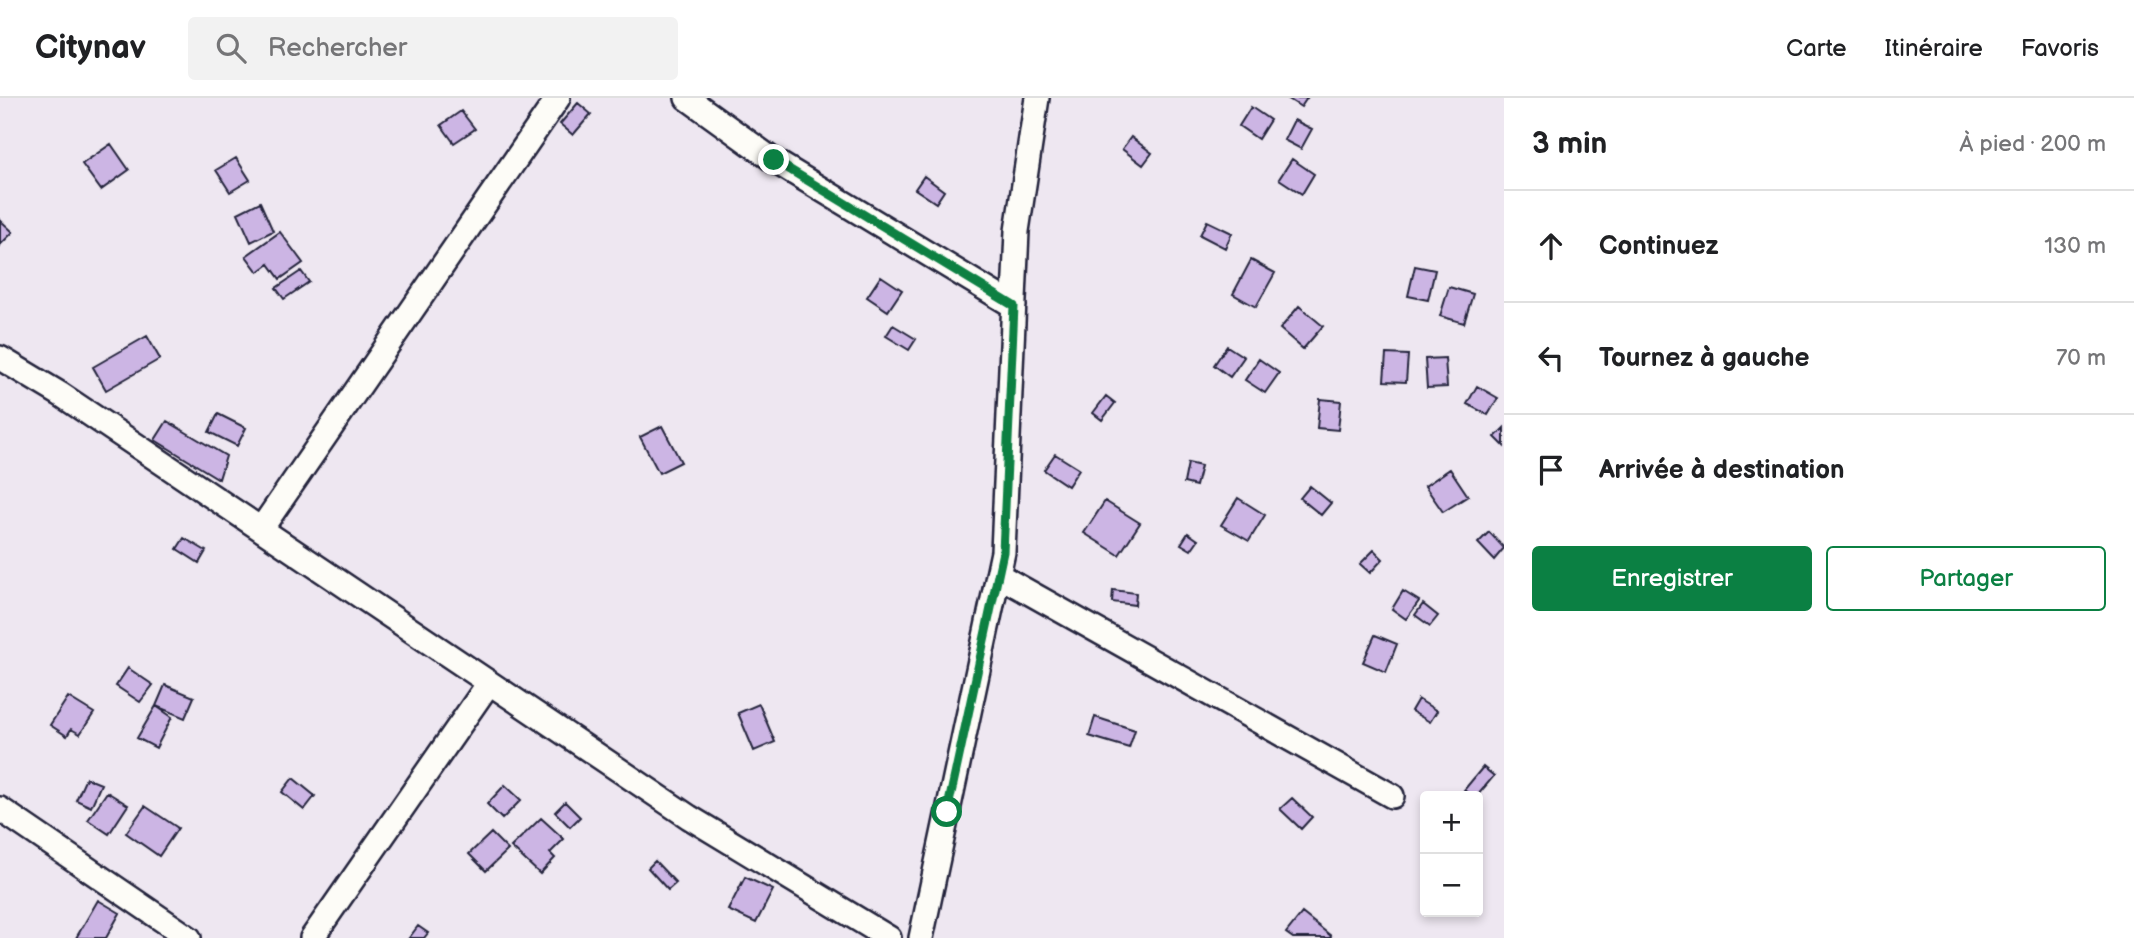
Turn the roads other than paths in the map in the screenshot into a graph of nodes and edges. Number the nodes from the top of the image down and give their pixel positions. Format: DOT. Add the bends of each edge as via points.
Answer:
graph roads {
  1 [pos="558,98"];
  2 [pos="687,98"];
  3 [pos="1037,98"];
  4 [pos="1014,306"];
  5 [pos="0,358"];
  6 [pos="261,529"];
  7 [pos="998,575"];
  8 [pos="489,683"];
  9 [pos="1392,796"];
  10 [pos="0,809"];
  11 [pos="189,938"];
  12 [pos="312,938"];
  13 [pos="889,938"];
  14 [pos="920,938"];
  1 -- 6 [label="street"];
  2 -- 4 [label="street" via="774,160"];
  3 -- 4 [label="street" via="1017,232"];
  4 -- 7 [label="street" via="1003,552"];
  5 -- 6 [label="street"];
  6 -- 8 [label="street"];
  7 -- 9 [label="street"];
  7 -- 14 [label="street"];
  8 -- 12 [label="street"];
  8 -- 13 [label="street" via="689,817"];
  10 -- 11 [label="street"];
}
